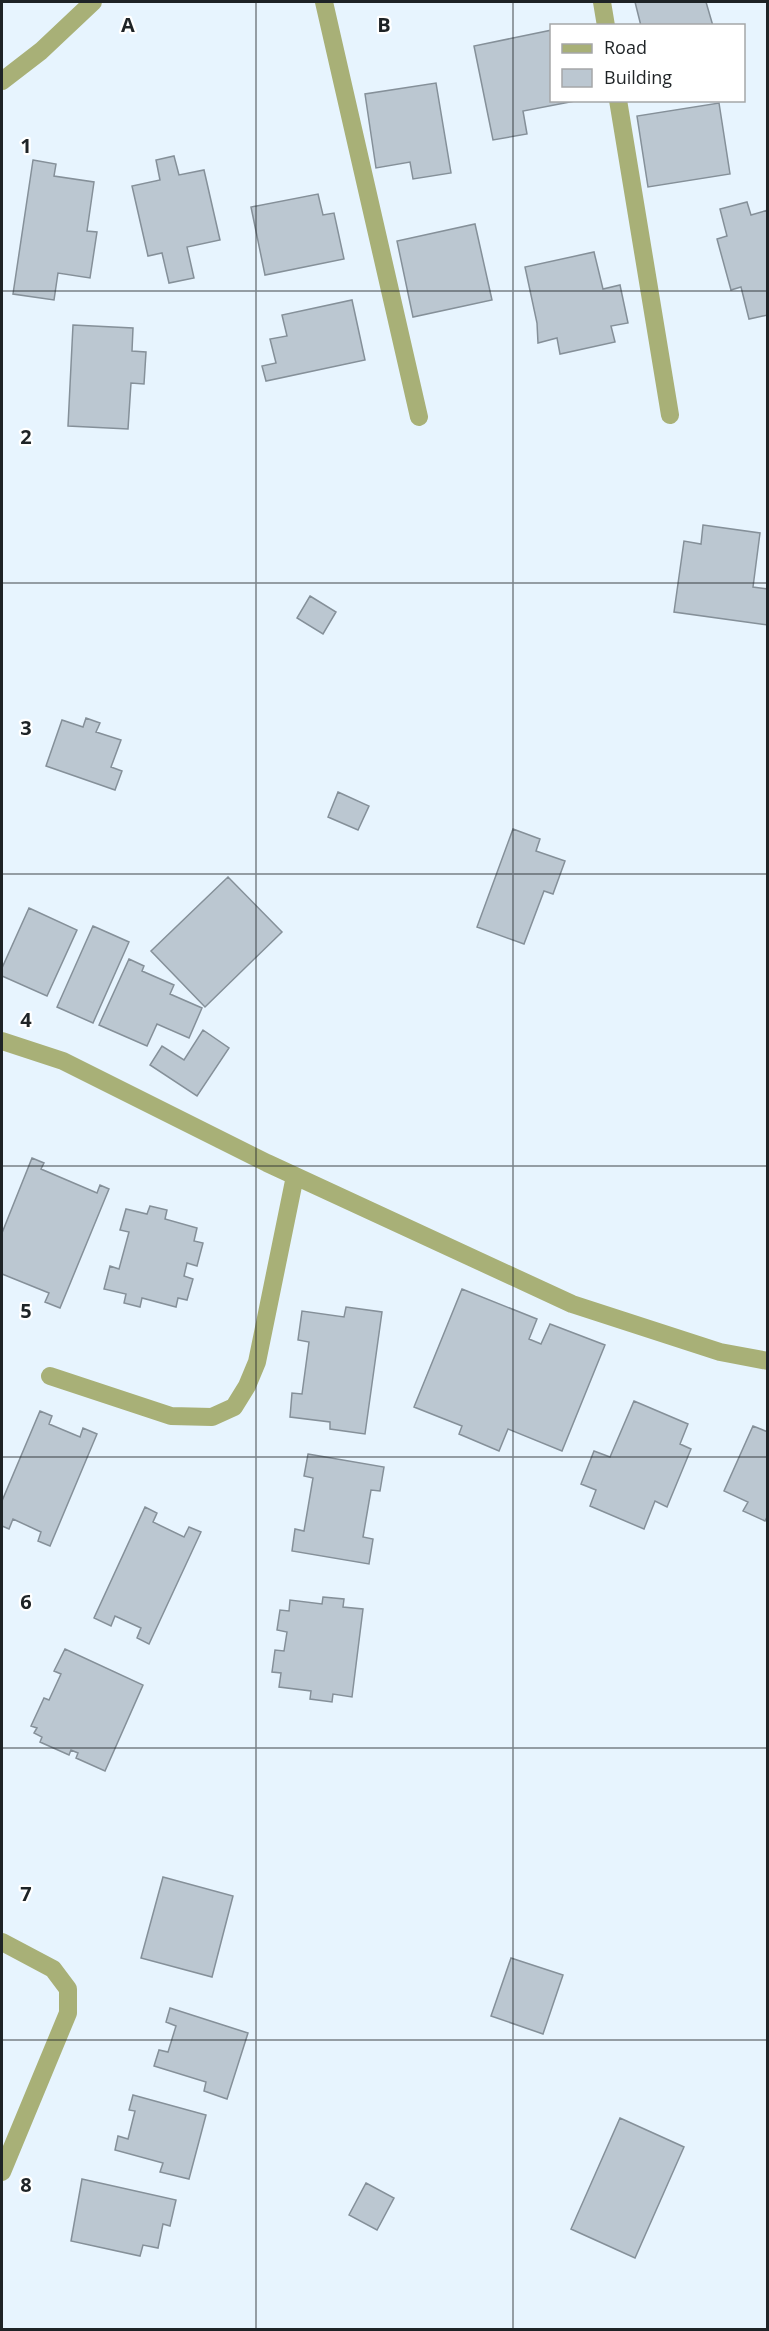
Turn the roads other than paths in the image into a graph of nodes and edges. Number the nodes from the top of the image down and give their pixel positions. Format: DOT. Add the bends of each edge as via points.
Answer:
graph roads {
  1 [pos="93,2"];
  2 [pos="324,2"];
  3 [pos="602,2"];
  4 [pos="606,24"];
  5 [pos="2,81"];
  6 [pos="618,102"];
  7 [pos="670,416"];
  8 [pos="419,417"];
  9 [pos="2,1041"];
  10 [pos="295,1176"];
  11 [pos="768,1361"];
  12 [pos="50,1376"];
  13 [pos="2,1942"];
  14 [pos="2,2172"];
  1 -- 5 [label="street"];
  2 -- 8 [label="street"];
  3 -- 4 [label="street"];
  6 -- 7 [label="street"];
  9 -- 10 [label="street" via="63,1060"];
  10 -- 11 [label="street" via="572,1304 720,1352"];
  10 -- 12 [label="street" via="257,1362 234,1407 212,1417 171,1416"];
  13 -- 14 [label="street" via="53,1969 68,1989 68,2013"];
}
